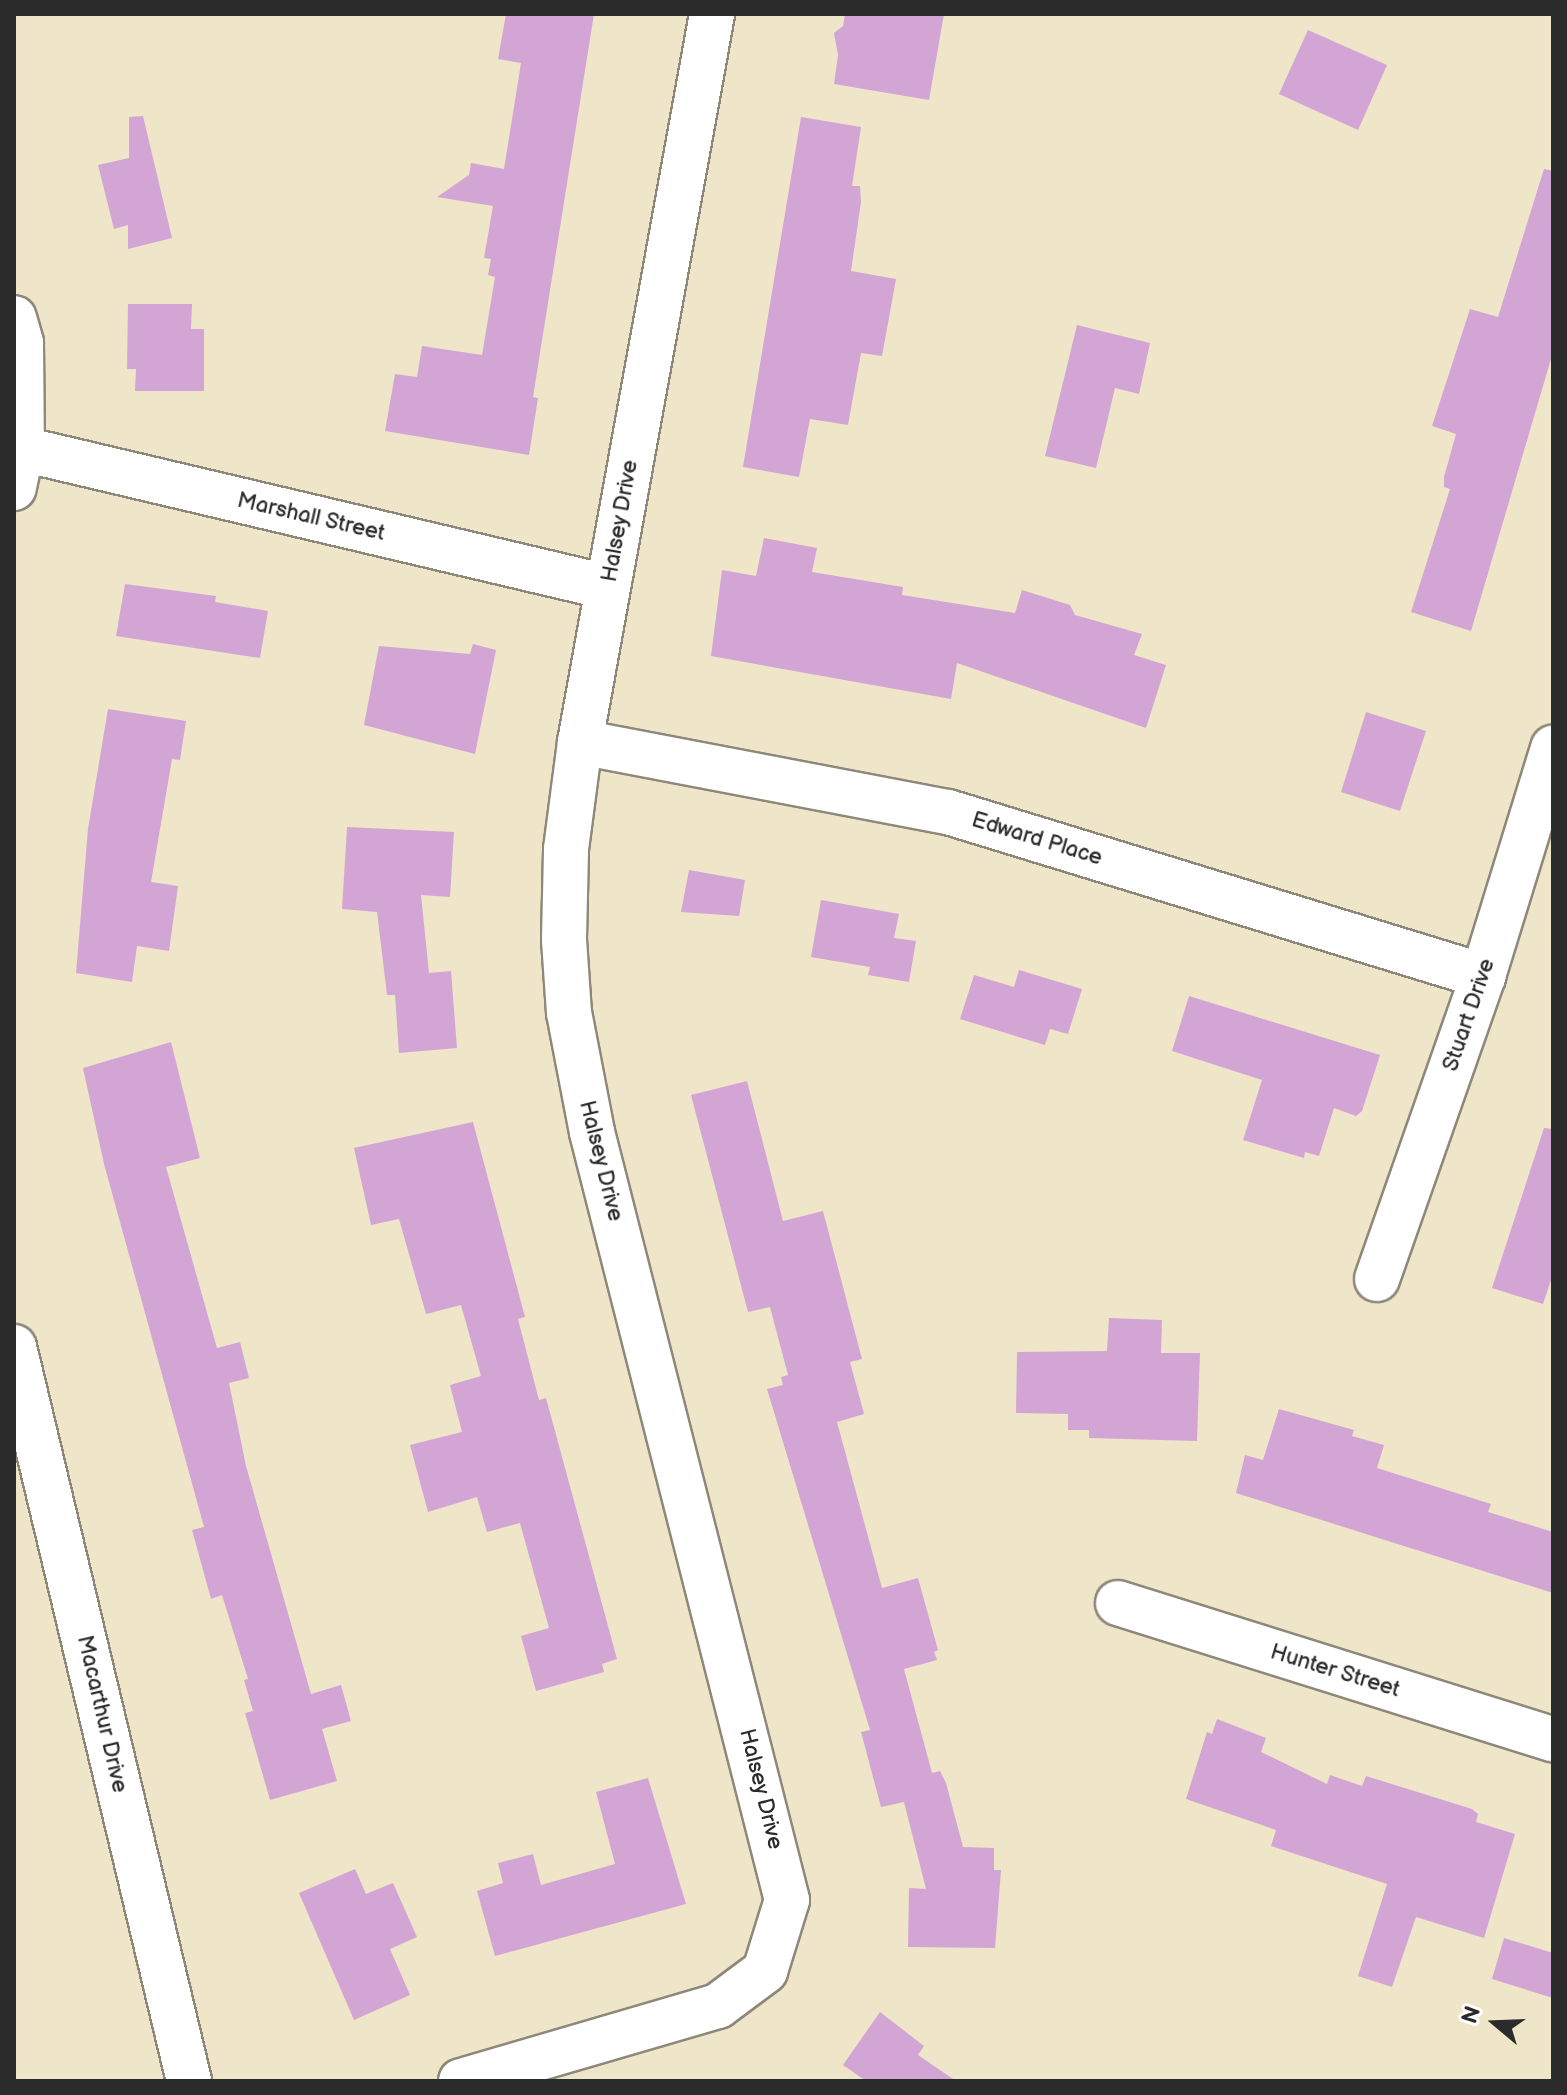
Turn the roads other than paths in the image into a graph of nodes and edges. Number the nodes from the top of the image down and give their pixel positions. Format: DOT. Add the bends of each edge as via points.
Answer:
graph roads {
  1 [pos="712,14"];
  2 [pos="14,318"];
  3 [pos="17,461"];
  4 [pos="607,587"];
  5 [pos="580,742"];
  6 [pos="1553,748"];
  7 [pos="1483,976"];
  8 [pos="1377,1279"];
  9 [pos="14,1347"];
  10 [pos="1118,1603"];
  11 [pos="1553,1739"];
  12 [pos="189,2081"];
  13 [pos="461,2081"];
  1 -- 4 [label="street, Halsey Drive"];
  2 -- 3 [label="street" via="21,343"];
  3 -- 4 [label="street, Marshall Street"];
  4 -- 5 [label="street, Halsey Drive"];
  5 -- 7 [label="street, Edward Place" via="948,812"];
  5 -- 13 [label="street, Halsey Drive" via="566,849 569,1013 592,1132 787,1900 765,1971 718,2006"];
  6 -- 7 [label="street, Stuart Drive"];
  7 -- 8 [label="street, Stuart Drive"];
  9 -- 12 [label="street, Macarthur Drive"];
  10 -- 11 [label="street, Hunter Street"];
}
